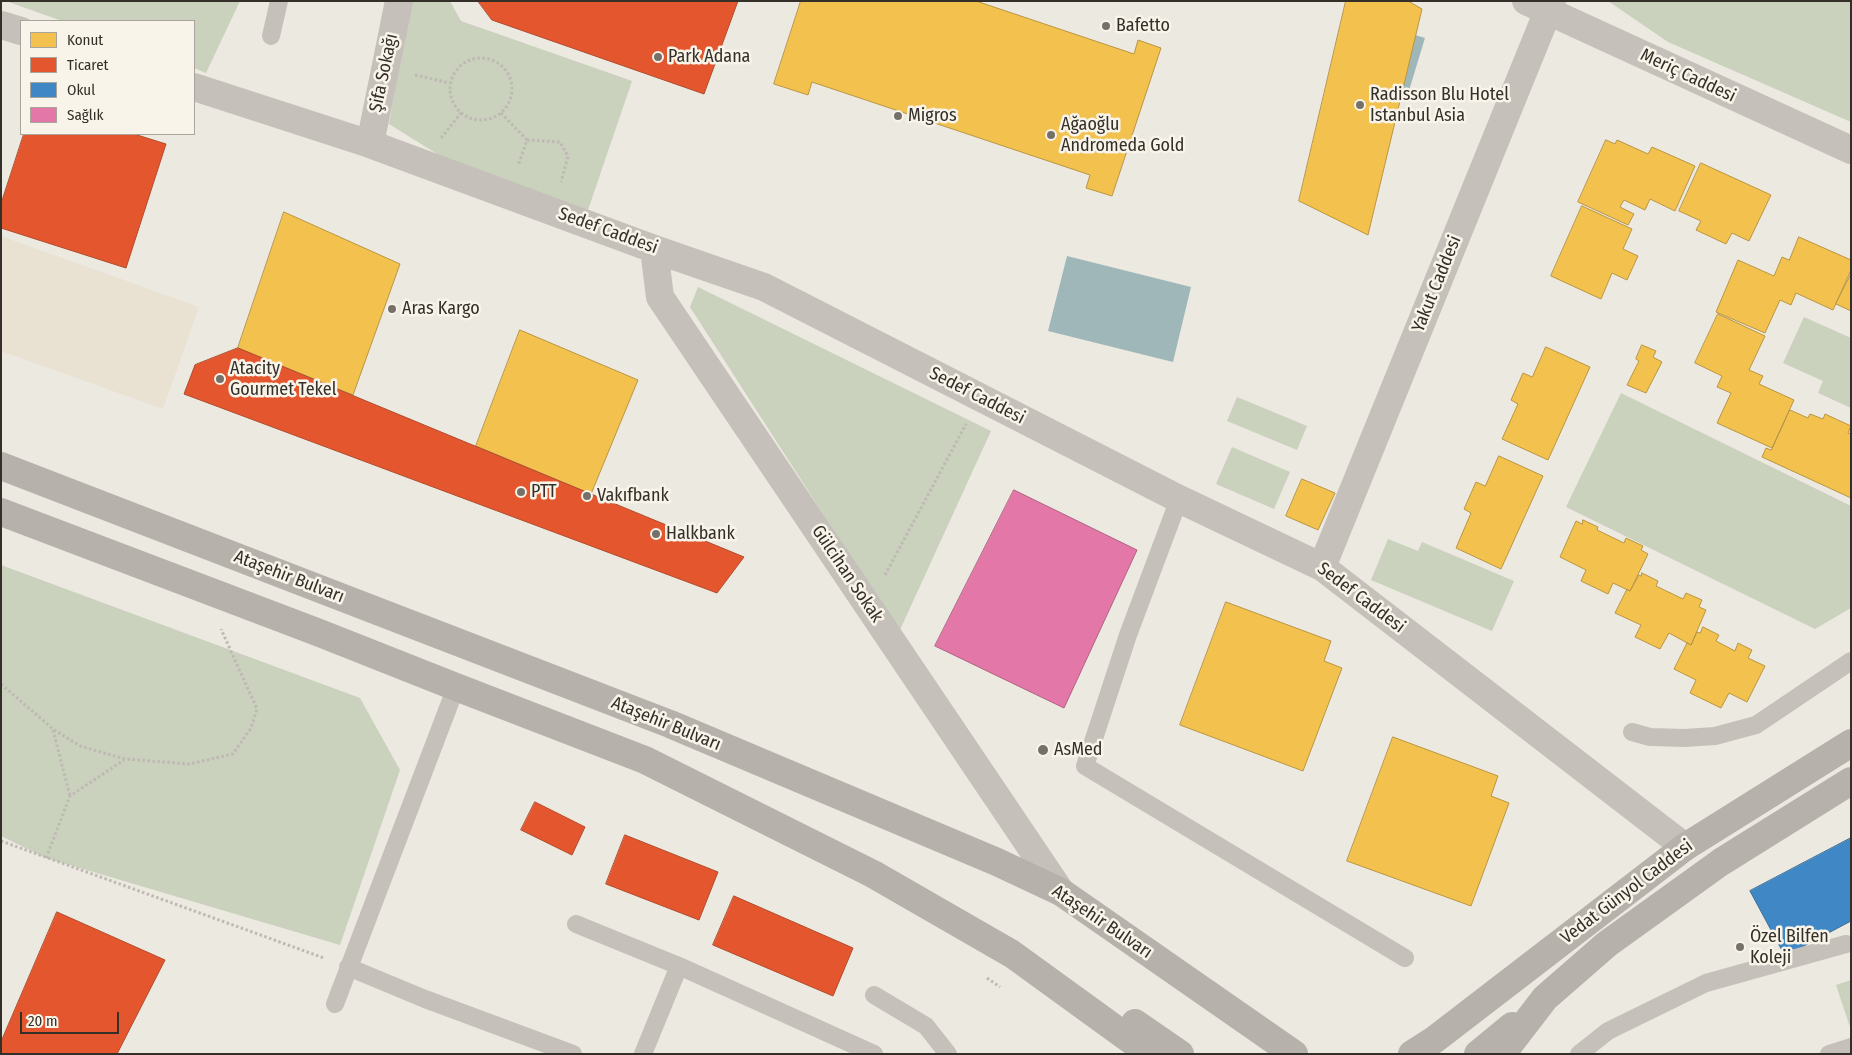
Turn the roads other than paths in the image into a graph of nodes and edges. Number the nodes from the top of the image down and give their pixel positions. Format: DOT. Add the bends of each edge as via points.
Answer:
graph roads {
  1 [pos="280,1"];
  2 [pos="399,1"];
  3 [pos="1542,5"];
  4 [pos="1,25"];
  5 [pos="20,31"];
  6 [pos="271,36"];
  7 [pos="195,87"];
  8 [pos="370,144"];
  9 [pos="1851,150"];
  10 [pos="654,249"];
  11 [pos="1,466"];
  12 [pos="1179,500"];
  13 [pos="1,512"];
  14 [pos="1322,567"];
  15 [pos="1851,661"];
  16 [pos="456,687"];
  17 [pos="1632,732"];
  18 [pos="1851,743"];
  19 [pos="1851,781"];
  20 [pos="1685,847"];
  21 [pos="1061,892"];
  22 [pos="576,924"];
  23 [pos="1846,944"];
  24 [pos="1012,954"];
  25 [pos="1406,958"];
  26 [pos="679,966"];
  27 [pos="348,967"];
  28 [pos="874,995"];
  29 [pos="1545,998"];
  30 [pos="335,1004"];
  31 [pos="1851,1047"];
  32 [pos="573,1054"];
  33 [pos="643,1054"];
  34 [pos="874,1054"];
  35 [pos="948,1054"];
  36 [pos="1150,1054"];
  37 [pos="1180,1054"];
  38 [pos="1294,1054"];
  39 [pos="1412,1054"];
  40 [pos="1478,1054"];
  41 [pos="1502,1054"];
  42 [pos="1579,1054"];
  43 [pos="1829,1054"];
  1 -- 6 [label="lane"];
  2 -- 8 [label="street, Şifa Sokağı"];
  3 -- 9 [label="street, Meriç Caddesi"];
  3 -- 14 [label="street, Yakut Caddesi"];
  4 -- 5 [label="street"];
  7 -- 8 [label="street, Sedef Caddesi"];
  8 -- 10 [label="street, Sedef Caddesi"];
  10 -- 12 [label="street, Sedef Caddesi" via="764,287"];
  10 -- 21 [label="street, Gülcihan Sokak" via="660,297"];
  11 -- 21 [label="main road, Ataşehir Bulvarı" via="670,724"];
  12 -- 14 [label="street, Sedef Caddesi"];
  12 -- 25 [label="lane" via="1128,635 1085,766"];
  13 -- 16 [label="main road"];
  14 -- 20 [label="street, Sedef Caddesi"];
  15 -- 17 [label="lane" via="1756,725 1715,736 1685,738"];
  16 -- 24 [label="main road" via="645,760 873,874"];
  16 -- 27 [label="lane"];
  18 -- 20 [label="main road, Vedat Günyol Caddesi"];
  19 -- 29 [label="main road, Vedat Günyol Caddesi" via="1721,862 1607,944"];
  20 -- 39 [label="main road, Vedat Günyol Caddesi"];
  21 -- 38 [label="main road, Ataşehir Bulvarı"];
  22 -- 26 [label="lane"];
  23 -- 42 [label="lane" via="1706,983 1608,1031"];
  24 -- 36 [label="main road"];
  24 -- 37 [label="main road" via="1137,1024"];
  26 -- 33 [label="lane"];
  26 -- 34 [label="lane"];
  27 -- 30 [label="lane"];
  27 -- 32 [label="lane"];
  28 -- 35 [label="lane" via="926,1026"];
  29 -- 40 [label="main road"];
  29 -- 41 [label="main road, Vedat Günyol Caddesi"];
  31 -- 43 [label="lane"];
}
